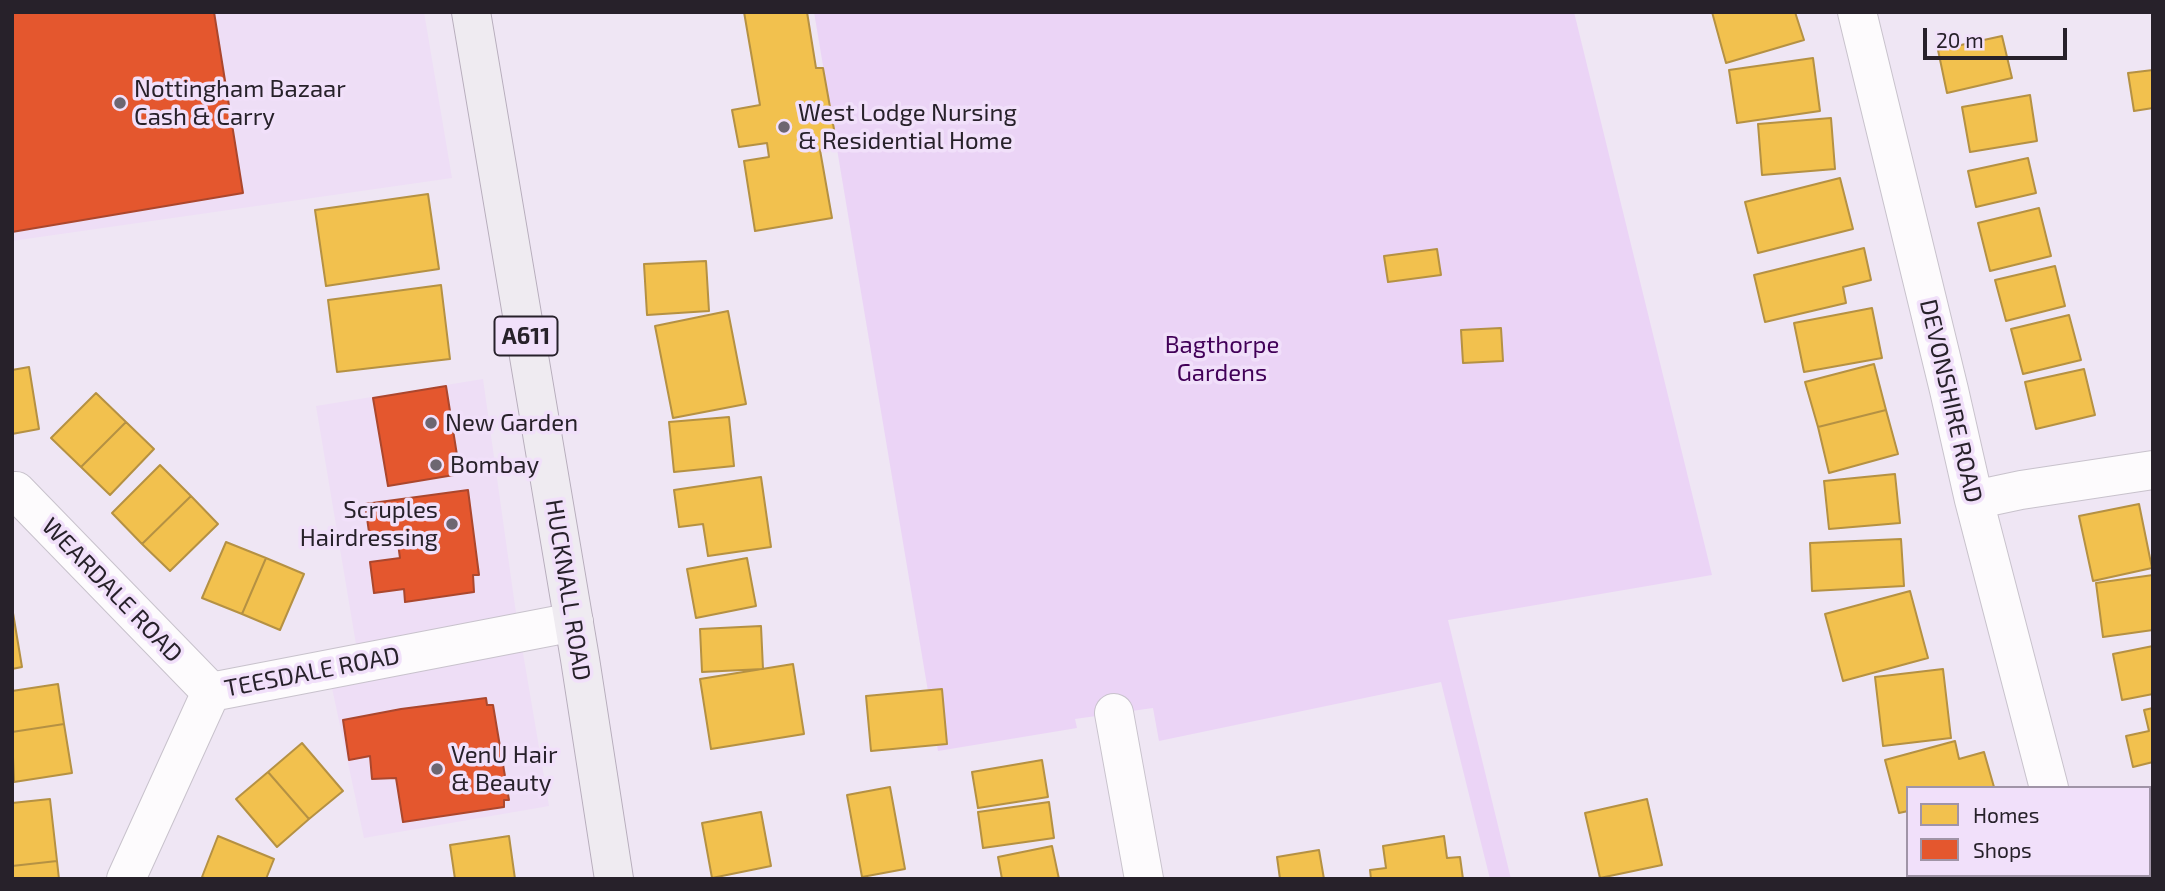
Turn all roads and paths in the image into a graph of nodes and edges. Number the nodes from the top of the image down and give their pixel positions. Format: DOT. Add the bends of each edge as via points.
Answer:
graph roads {
  1 [pos="471,12"];
  2 [pos="1857,12"];
  3 [pos="2153,470"];
  4 [pos="12,491"];
  5 [pos="1974,500"];
  6 [pos="574,622"];
  7 [pos="211,692"];
  8 [pos="1114,713"];
  9 [pos="2048,786"];
  10 [pos="126,879"];
  11 [pos="614,879"];
  12 [pos="1144,879"];
  1 -- 6 [label="main road, HUCKNALL ROAD / A611"];
  2 -- 5 [label="street, DEVONSHIRE ROAD"];
  3 -- 5 [label="street"];
  4 -- 7 [label="street, WEARDALE ROAD"];
  5 -- 9 [label="street, DEVONSHIRE ROAD"];
  6 -- 7 [label="street, TEESDALE ROAD"];
  6 -- 11 [label="main road, HUCKNALL ROAD / A611"];
  7 -- 10 [label="street, TEESDALE ROAD"];
  8 -- 12 [label="street"];
}
